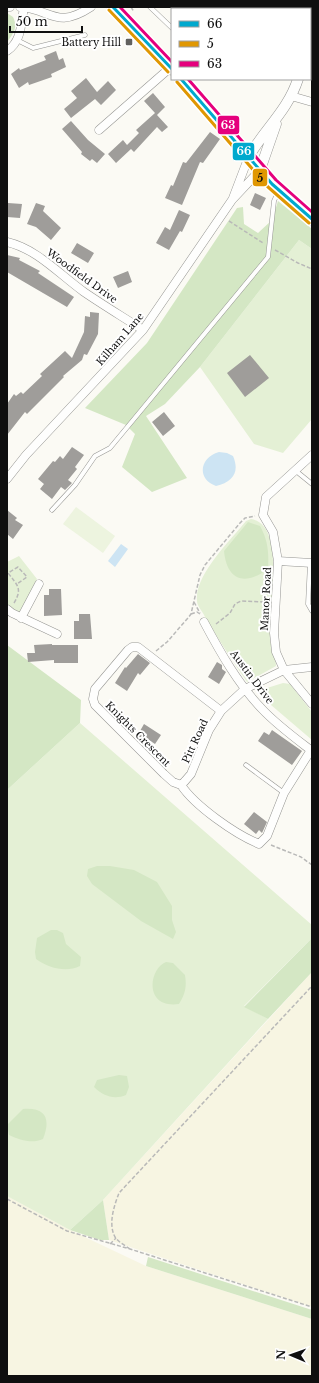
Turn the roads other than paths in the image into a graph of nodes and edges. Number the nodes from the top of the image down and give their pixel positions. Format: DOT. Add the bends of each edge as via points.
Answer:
graph roads {
  1 [pos="7,7"];
  2 [pos="10,7"];
  3 [pos="20,7"];
  4 [pos="24,7"];
  5 [pos="91,7"];
  6 [pos="113,7"];
  7 [pos="150,7"];
  8 [pos="43,10"];
  9 [pos="171,27"];
  10 [pos="85,34"];
  11 [pos="17,40"];
  12 [pos="7,50"];
  13 [pos="171,68"];
  14 [pos="182,80"];
  15 [pos="298,80"];
  16 [pos="291,96"];
  17 [pos="312,102"];
  18 [pos="278,119"];
  19 [pos="99,130"];
  20 [pos="249,156"];
  21 [pos="260,170"];
  22 [pos="279,190"];
  23 [pos="232,200"];
  24 [pos="312,219"];
  25 [pos="7,242"];
  26 [pos="143,330"];
  27 [pos="312,455"];
  28 [pos="296,471"];
  29 [pos="7,479"];
  30 [pos="312,484"];
  31 [pos="52,510"];
  32 [pos="278,562"];
  33 [pos="311,563"];
  34 [pos="39,584"];
  35 [pos="8,610"];
  36 [pos="312,611"];
  37 [pos="21,618"];
  38 [pos="204,622"];
  39 [pos="57,634"];
  40 [pos="312,667"];
  41 [pos="284,670"];
  42 [pos="245,688"];
  43 [pos="312,704"];
  44 [pos="221,711"];
  45 [pos="312,750"];
  46 [pos="246,765"];
  47 [pos="180,785"];
  48 [pos="284,793"];
  1 -- 2 [label="street"];
  3 -- 4 [label="street"];
  4 -- 8 [label="street"];
  4 -- 11 [label="street"];
  5 -- 8 [label="street" via="65,18 58,18"];
  6 -- 13 [label="main road"];
  7 -- 9 [label="lane"];
  10 -- 11 [label="lane" via="33,48"];
  11 -- 12 [label="street"];
  13 -- 19 [label="street"];
  14 -- 20 [label="main road"];
  15 -- 16 [label="street"];
  16 -- 17 [label="street"];
  16 -- 18 [label="street"];
  18 -- 20 [label="street"];
  18 -- 21 [label="street"];
  20 -- 21 [label="main road"];
  20 -- 23 [label="street, Kilham Lane"];
  21 -- 22 [label="main road"];
  21 -- 23 [label="street, Kilham Lane"];
  22 -- 24 [label="main road"];
  22 -- 31 [label="lane" via="274,201 268,257 110,448 95,456 75,485"];
  23 -- 26 [label="street, Kilham Lane"];
  25 -- 26 [label="street, Woodfield Drive" via="27,249 83,291"];
  26 -- 29 [label="street, Kilham Lane" via="26,455"];
  27 -- 28 [label="street"];
  28 -- 30 [label="lane"];
  28 -- 32 [label="street, Manor Road" via="266,497 263,515 273,532"];
  32 -- 33 [label="street"];
  32 -- 41 [label="street, Manor Road" via="274,633 276,652"];
  33 -- 36 [label="lane" via="308,604"];
  34 -- 37 [label="street"];
  35 -- 37 [label="street"];
  37 -- 39 [label="street"];
  38 -- 42 [label="street, Austin Drive"];
  40 -- 41 [label="street, Pitt Road"];
  41 -- 42 [label="street, Pitt Road"];
  41 -- 43 [label="street, Manor Road"];
  42 -- 44 [label="street, Pitt Road"];
  42 -- 45 [label="street, Austin Drive" via="262,709"];
  44 -- 47 [label="street, Pitt Road" via="208,730 191,774 186,782"];
  44 -- 47 [label="street, Knights Crescent" via="138,647 132,647 95,689 95,705 164,774"];
  45 -- 48 [label="street"];
  46 -- 48 [label="lane"];
  47 -- 48 [label="street" via="194,800 233,831 259,844 264,842 267,836"];
}
